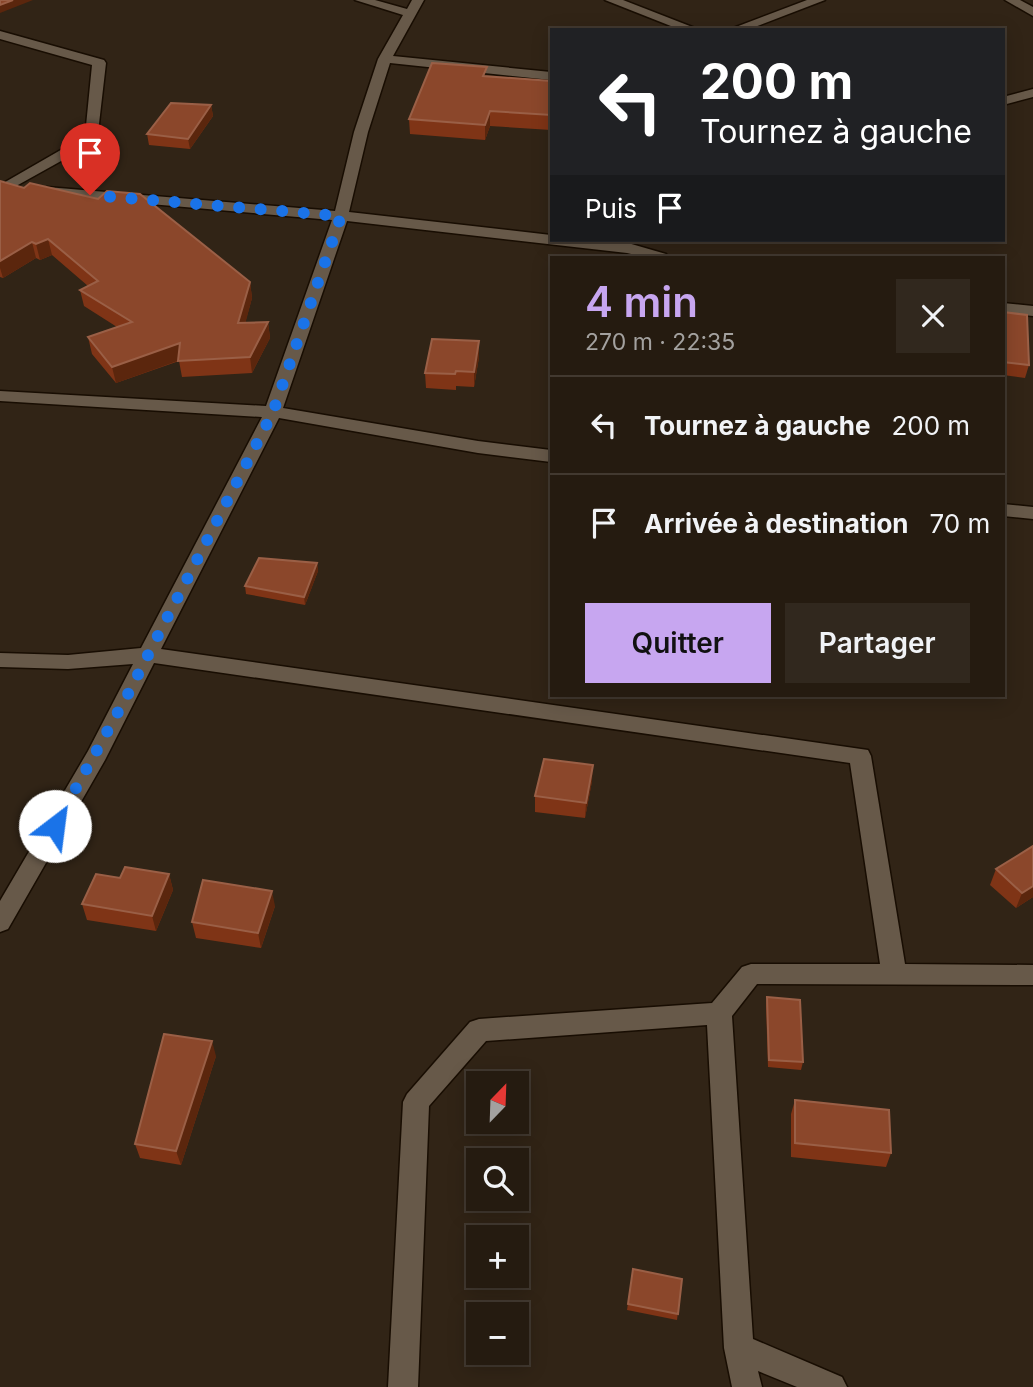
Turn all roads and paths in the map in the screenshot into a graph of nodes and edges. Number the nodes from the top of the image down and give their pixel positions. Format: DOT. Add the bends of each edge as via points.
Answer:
graph roads {
  1 [pos="362,0"];
  2 [pos="611,0"];
  3 [pos="819,0"];
  4 [pos="1011,0"];
  5 [pos="414,7"];
  6 [pos="1033,12"];
  7 [pos="688,28"];
  8 [pos="740,28"];
  9 [pos="0,36"];
  10 [pos="385,59"];
  11 [pos="550,76"];
  12 [pos="1033,93"];
  13 [pos="1005,100"];
  14 [pos="3,189"];
  15 [pos="341,216"];
  16 [pos="550,236"];
  17 [pos="608,242"];
  18 [pos="629,244"];
  19 [pos="658,256"];
  20 [pos="1005,308"];
  21 [pos="1033,311"];
  22 [pos="0,396"];
  23 [pos="273,412"];
  24 [pos="550,456"];
  25 [pos="1005,510"];
  26 [pos="1033,513"];
  27 [pos="149,655"];
  28 [pos="0,660"];
  29 [pos="0,922"];
  30 [pos="894,973"];
  31 [pos="1033,975"];
  32 [pos="719,1013"];
  33 [pos="739,1348"];
  34 [pos="403,1387"];
  35 [pos="747,1387"];
  36 [pos="832,1387"];
  1 -- 5 [label="street"];
  2 -- 7 [label="street"];
  3 -- 8 [label="street"];
  4 -- 6 [label="street"];
  5 -- 10 [label="street"];
  9 -- 14 [label="street" via="99,64 92,138"];
  10 -- 11 [label="street"];
  10 -- 15 [label="street"];
  12 -- 13 [label="street"];
  14 -- 15 [label="street"];
  15 -- 16 [label="street"];
  15 -- 23 [label="street"];
  17 -- 18 [label="street"];
  18 -- 19 [label="street"];
  20 -- 21 [label="street"];
  22 -- 23 [label="street"];
  23 -- 24 [label="street"];
  23 -- 27 [label="street"];
  25 -- 26 [label="street"];
  27 -- 28 [label="street" via="68,662"];
  27 -- 29 [label="street"];
  27 -- 30 [label="street" via="860,756"];
  30 -- 31 [label="street"];
  30 -- 32 [label="street" via="751,974"];
  32 -- 33 [label="street"];
  32 -- 34 [label="street" via="479,1030 416,1102"];
  33 -- 35 [label="street"];
  33 -- 36 [label="street"];
}
